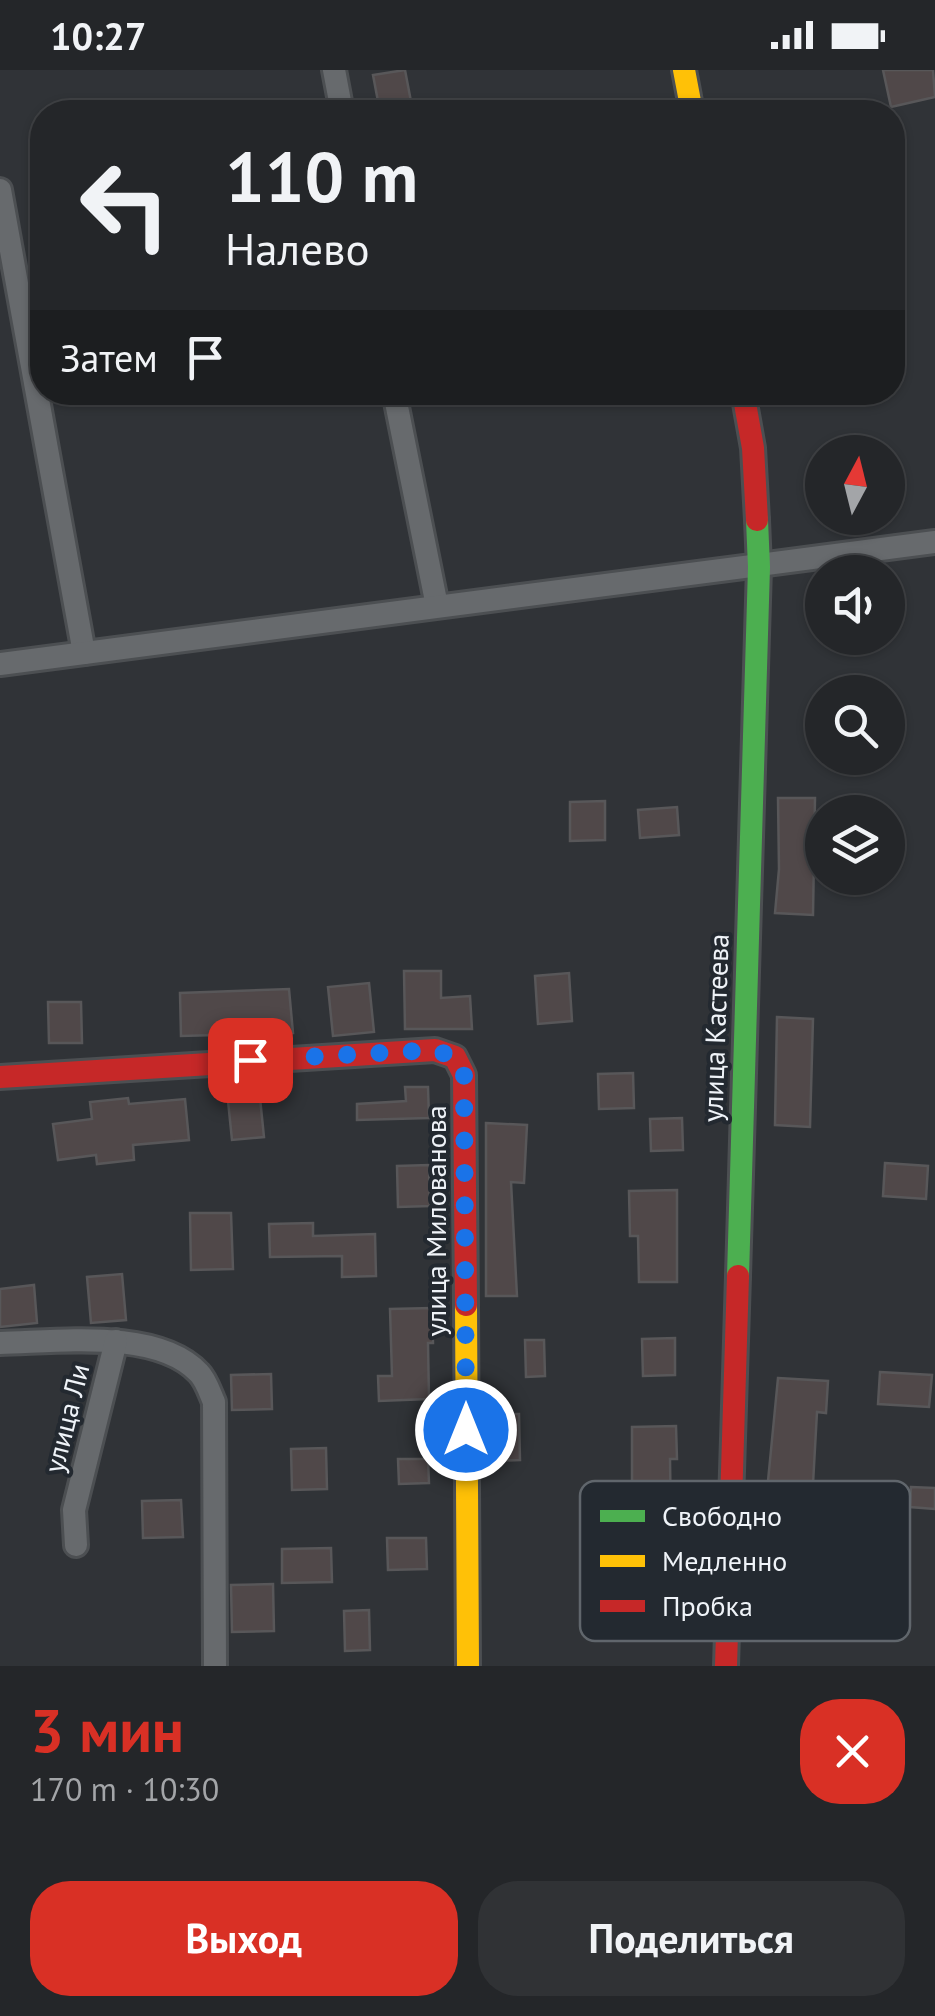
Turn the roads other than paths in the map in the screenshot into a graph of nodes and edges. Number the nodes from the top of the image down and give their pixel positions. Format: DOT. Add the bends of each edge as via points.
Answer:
graph roads {
  1 [pos="334,70"];
  2 [pos="684,70"];
  3 [pos="340,100"];
  4 [pos="690,100"];
  5 [pos="0,190"];
  6 [pos="30,355"];
  7 [pos="39,405"];
  8 [pos="397,405"];
  9 [pos="745,405"];
  10 [pos="935,542"];
  11 [pos="759,567"];
  12 [pos="436,606"];
  13 [pos="84,653"];
  14 [pos="0,664"];
  15 [pos="0,1077"];
  16 [pos="116,1341"];
  17 [pos="0,1343"];
  18 [pos="732,1481"];
  19 [pos="74,1510"];
  20 [pos="50,1517"];
  21 [pos="76,1545"];
  22 [pos="727,1641"];
  23 [pos="215,1666"];
  24 [pos="468,1666"];
  25 [pos="726,1666"];
  1 -- 3 [label="street"];
  2 -- 4 [label="street"];
  5 -- 6 [label="street"];
  7 -- 13 [label="street"];
  8 -- 12 [label="street"];
  9 -- 11 [label="street, улица Кастеева"];
  10 -- 11 [label="street"];
  11 -- 12 [label="street"];
  11 -- 18 [label="street, улица Кастеева"];
  12 -- 13 [label="street"];
  13 -- 14 [label="street"];
  15 -- 24 [label="street, улица Милованова" via="435,1050 454,1057 464,1075"];
  16 -- 17 [label="street"];
  16 -- 19 [label="street, улица Ли"];
  16 -- 23 [label="street" via="162,1351 199,1373 214,1402"];
  19 -- 20 [label="street, улица Ли"];
  19 -- 21 [label="street, улица Ли"];
  22 -- 25 [label="street, улица Кастеева"];
}
